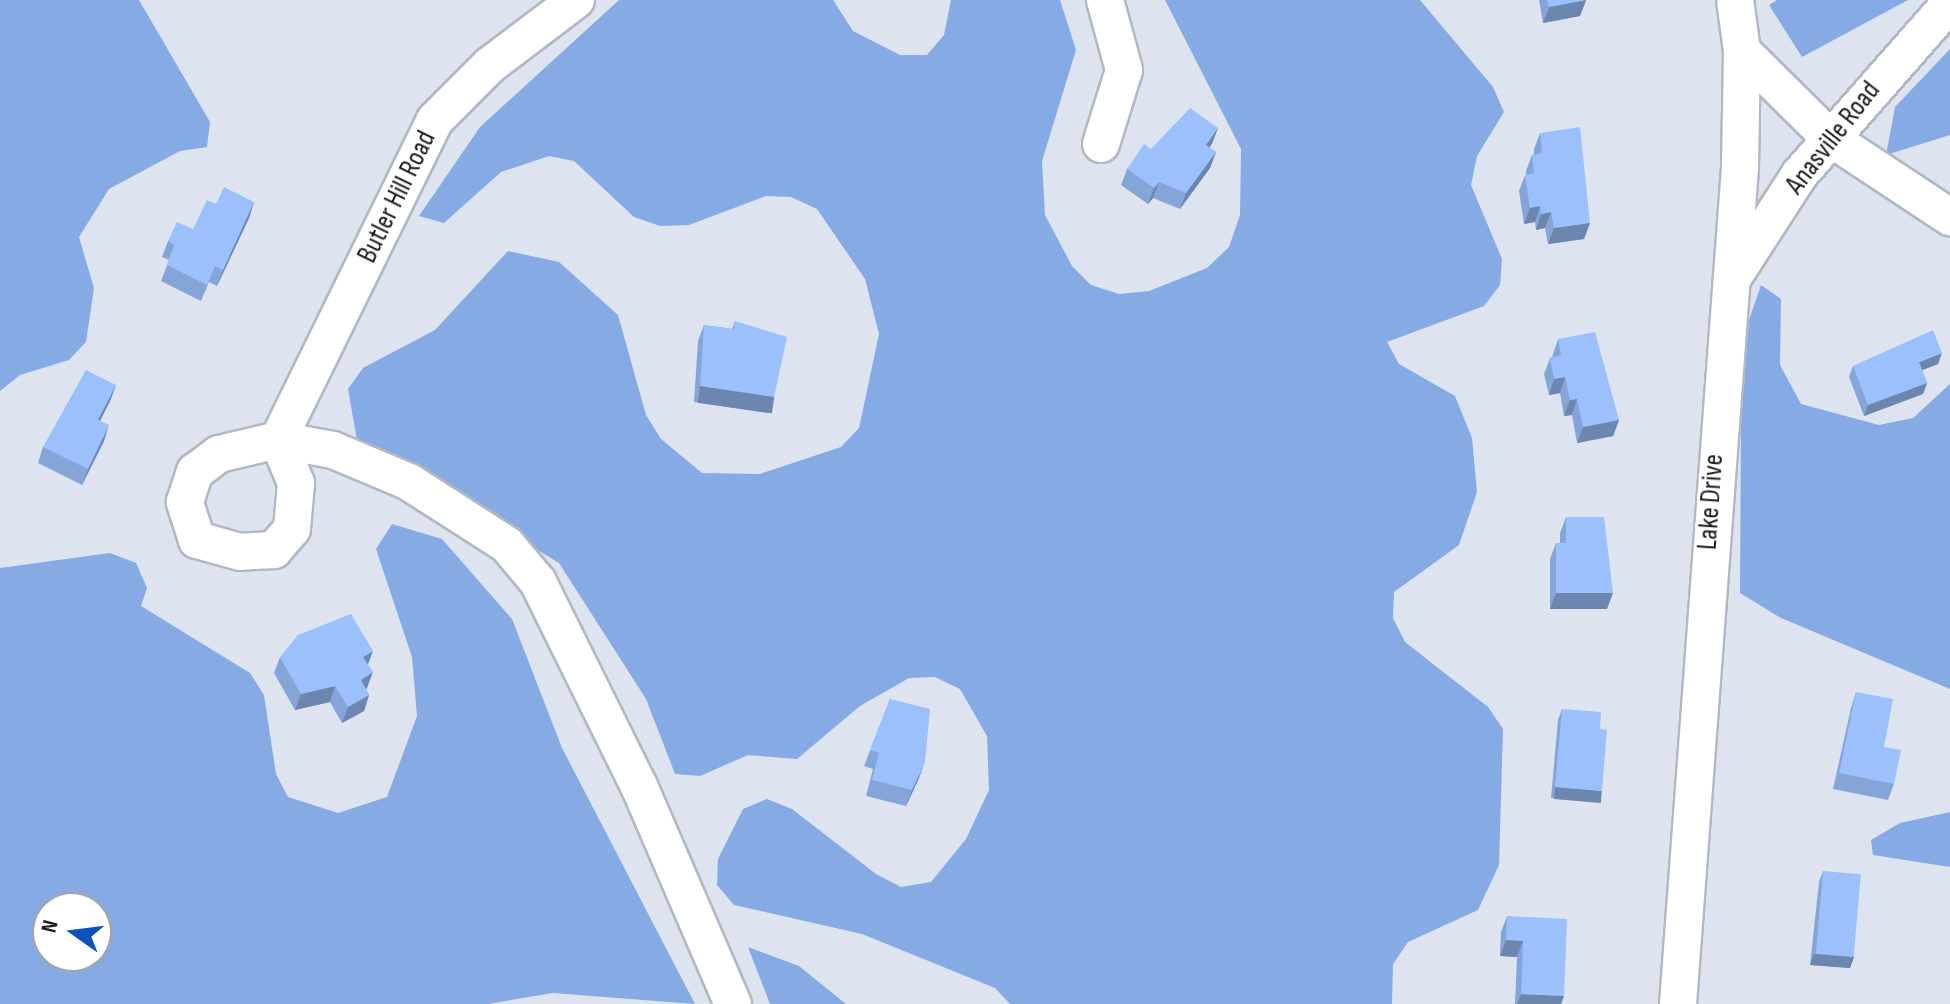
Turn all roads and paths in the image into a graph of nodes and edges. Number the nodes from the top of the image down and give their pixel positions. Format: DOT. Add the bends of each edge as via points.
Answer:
graph roads {
  1 [pos="576,0"];
  2 [pos="1105,0"];
  3 [pos="1735,0"];
  4 [pos="1950,3"];
  5 [pos="1742,51"];
  6 [pos="1830,138"];
  7 [pos="1101,144"];
  8 [pos="1950,217"];
  9 [pos="1729,283"];
  10 [pos="733,1004"];
  11 [pos="1678,1004"];
  1 -- 10 [label="street, Butler Hill Road" via="490,65 435,120 278,440 333,450 409,482 507,545 538,582 639,786"];
  2 -- 7 [label="street" via="1124,70"];
  3 -- 5 [label="street, Lake Drive"];
  4 -- 6 [label="street, Anasville Road"];
  5 -- 6 [label="street"];
  5 -- 9 [label="street, Lake Drive"];
  6 -- 8 [label="street"];
  6 -- 9 [label="street, Anasville Road"];
  9 -- 11 [label="street, Lake Drive"];
}
